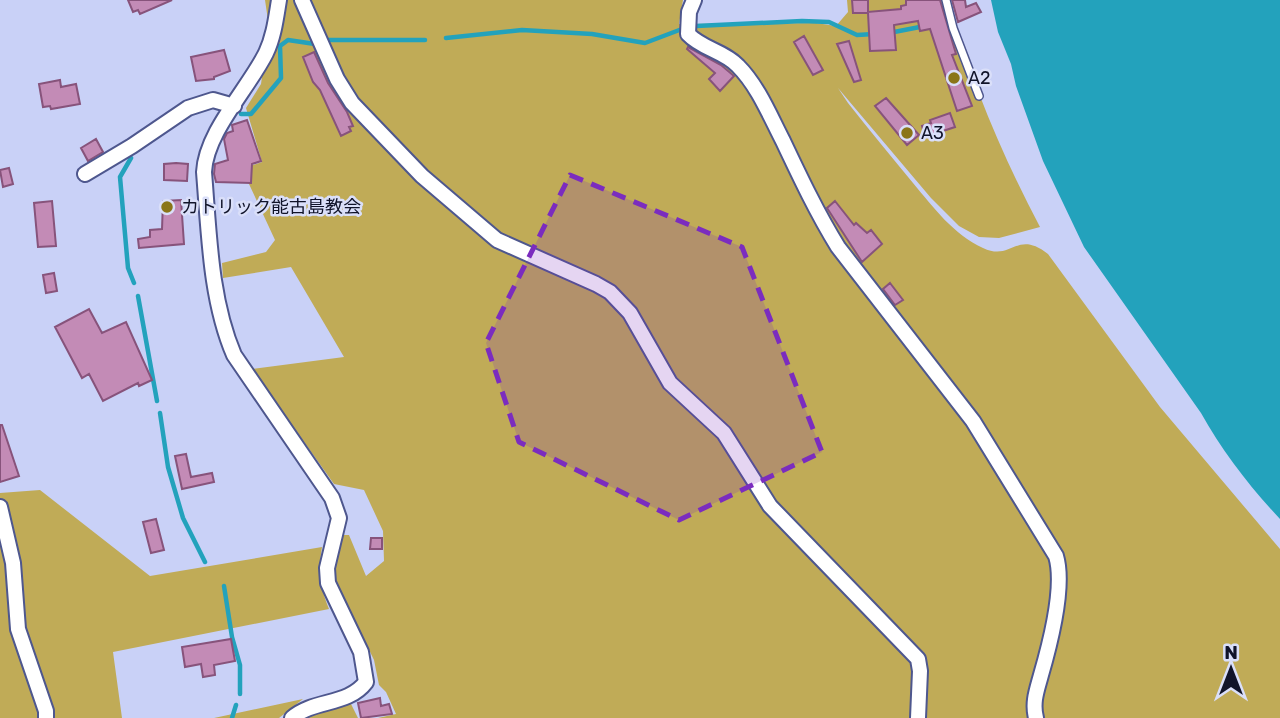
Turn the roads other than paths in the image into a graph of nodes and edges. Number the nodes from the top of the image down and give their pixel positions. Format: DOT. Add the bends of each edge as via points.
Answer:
graph roads {
  1 [pos="279,0"];
  2 [pos="302,0"];
  3 [pos="694,0"];
  4 [pos="946,0"];
  5 [pos="979,96"];
  6 [pos="234,106"];
  7 [pos="85,174"];
  8 [pos="0,507"];
  9 [pos="46,718"];
  10 [pos="292,718"];
  11 [pos="918,718"];
  12 [pos="1036,718"];
  1 -- 6 [label="street" via="269,47"];
  2 -- 11 [label="street" via="352,103 422,176 498,240 610,292 630,313 670,383 724,433 770,506 918,659"];
  3 -- 12 [label="street" via="688,34 737,65 748,79 838,247 973,421 1056,556 1059,592 1035,693"];
  4 -- 5 [label="lane"];
  6 -- 7 [label="street" via="213,100 188,108"];
  6 -- 10 [label="street" via="215,134 205,163 214,275 225,331 234,355 332,498 338,518 328,583 365,669 366,682 358,692 312,706"];
  8 -- 9 [label="street" via="13,563 18,629"];
}
